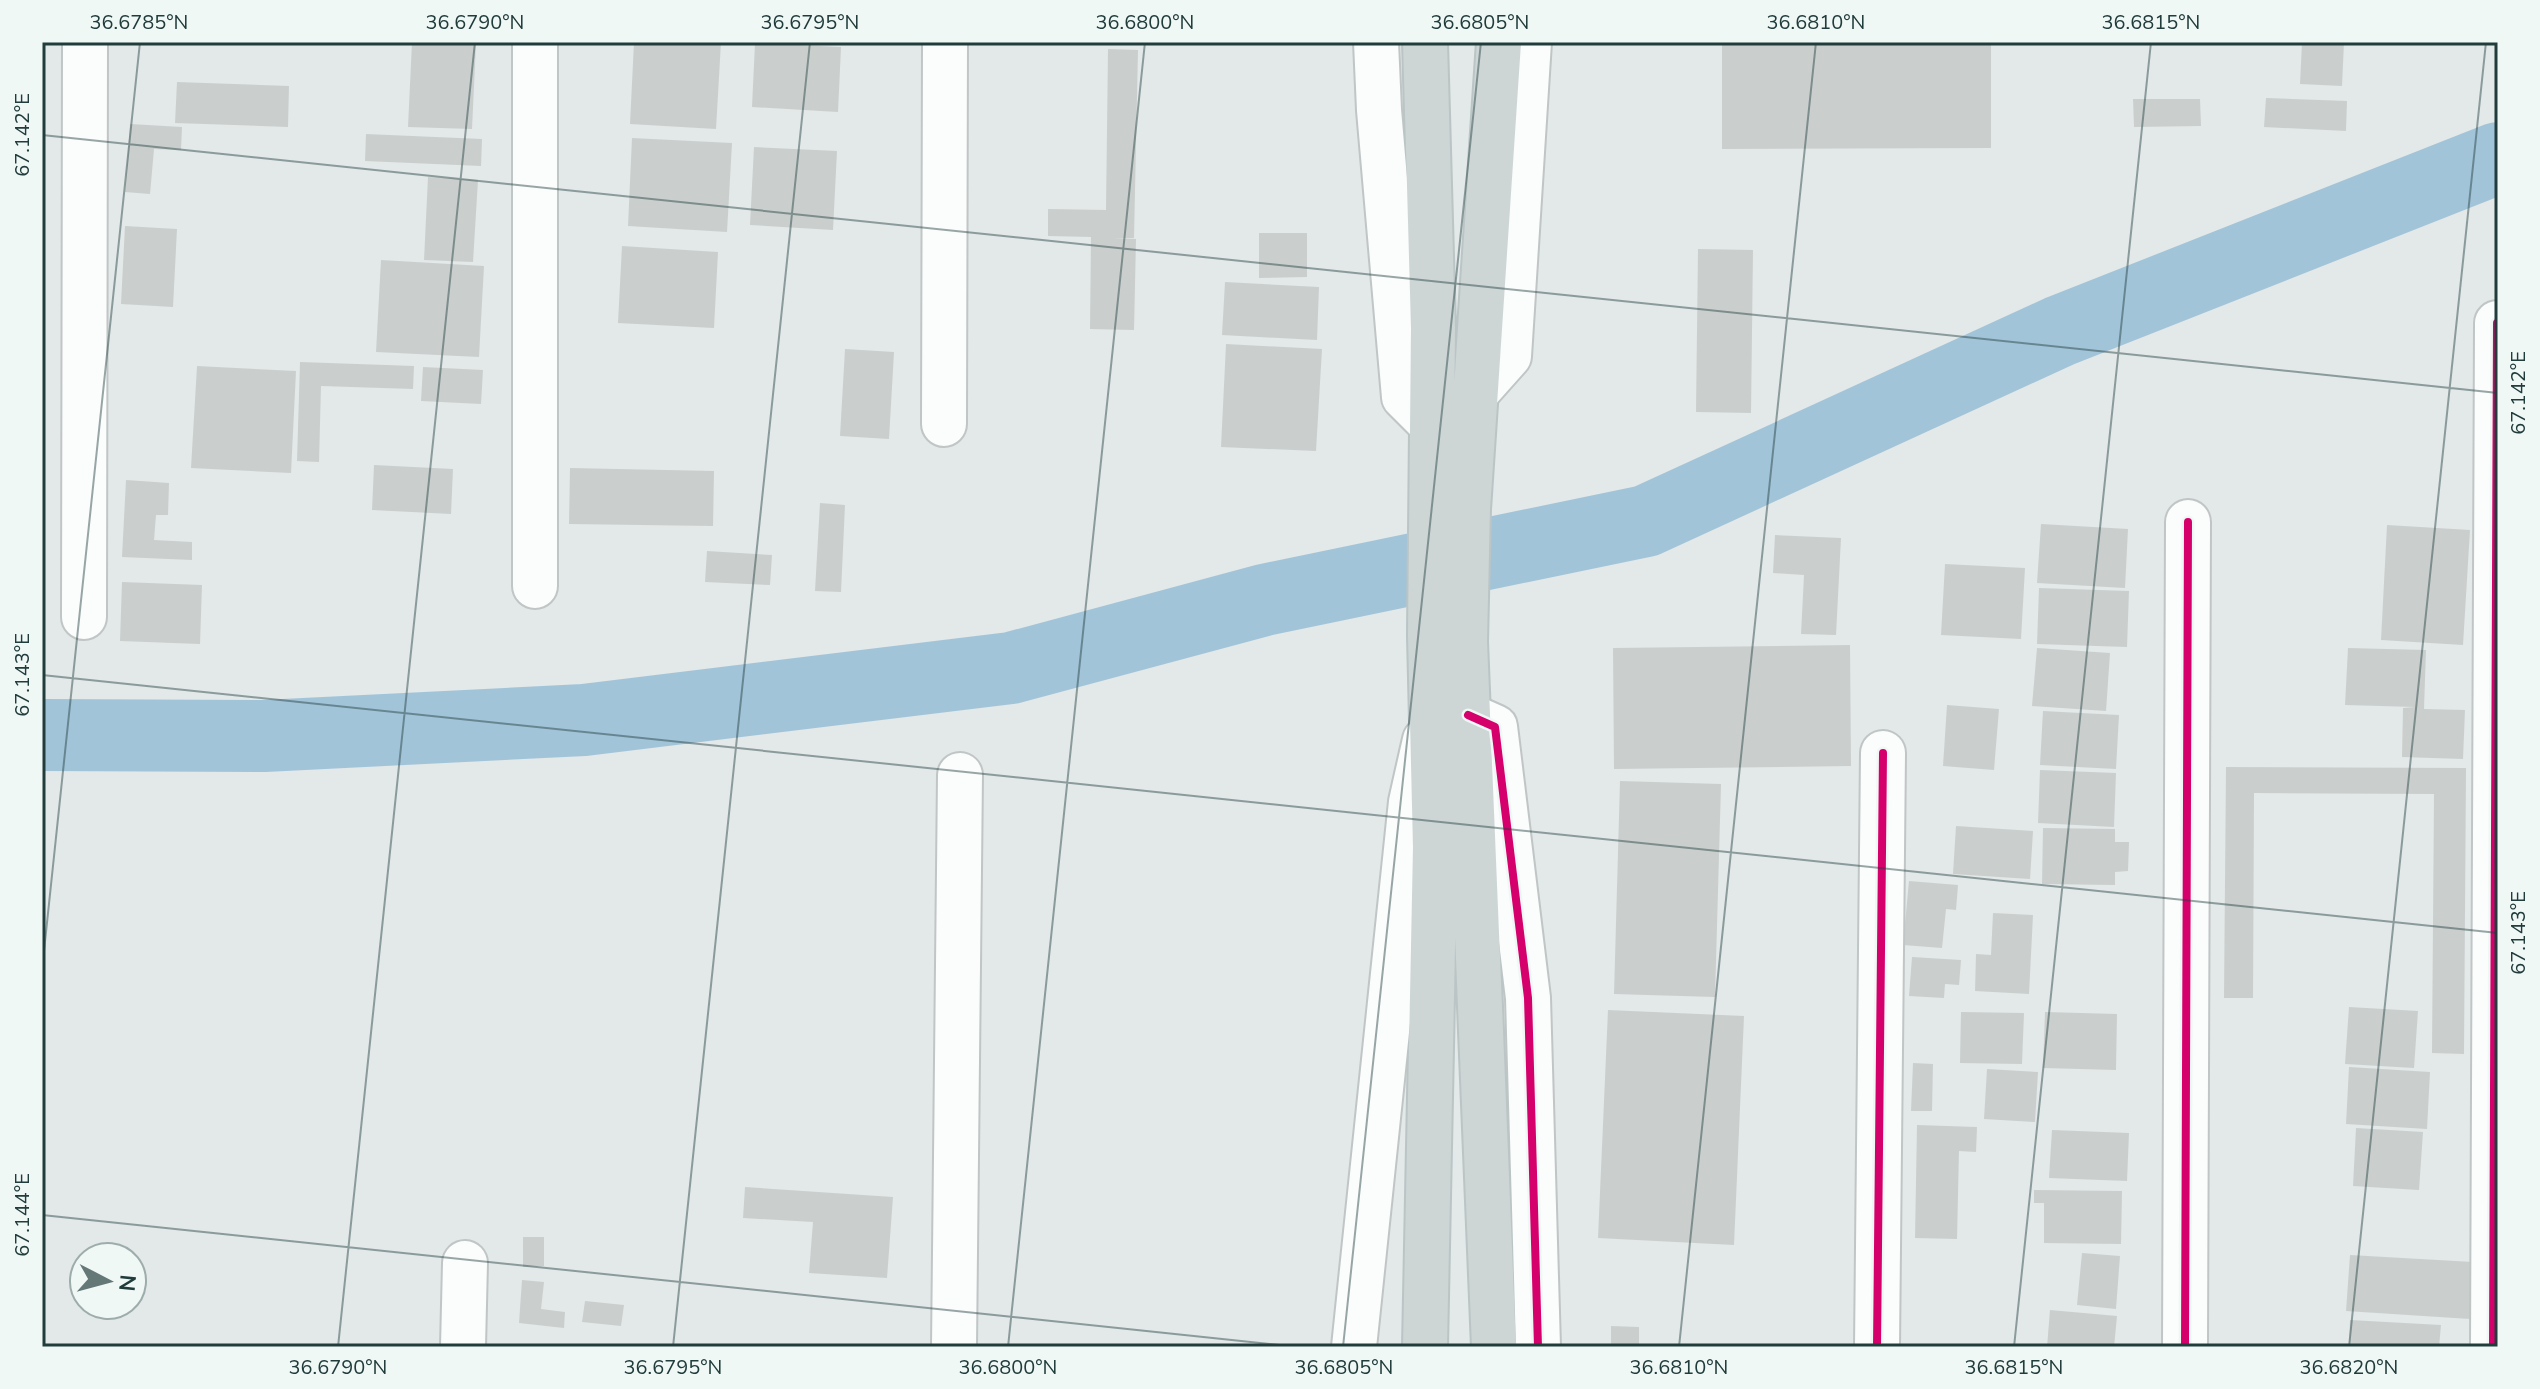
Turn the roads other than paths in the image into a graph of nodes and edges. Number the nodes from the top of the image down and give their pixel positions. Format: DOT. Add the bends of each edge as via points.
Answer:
graph roads {
  1 [pos="85,42"];
  2 [pos="535,42"];
  3 [pos="945,42"];
  4 [pos="1376,42"];
  5 [pos="1425,42"];
  6 [pos="1499,42"];
  7 [pos="1529,42"];
  8 [pos="2497,323"];
  9 [pos="1476,393"];
  10 [pos="944,424"];
  11 [pos="1433,426"];
  12 [pos="1450,506"];
  13 [pos="2188,522"];
  14 [pos="535,586"];
  15 [pos="84,617"];
  16 [pos="1450,712"];
  17 [pos="1883,753"];
  18 [pos="960,775"];
  19 [pos="465,1263"];
  20 [pos="463,1347"];
  21 [pos="954,1347"];
  22 [pos="1354,1347"];
  23 [pos="1425,1347"];
  24 [pos="1494,1347"];
  25 [pos="1538,1347"];
  26 [pos="1877,1347"];
  27 [pos="2185,1347"];
  28 [pos="2493,1347"];
  1 -- 15 [label="street"];
  2 -- 14 [label="street"];
  3 -- 10 [label="street"];
  4 -- 11 [label="street" via="1404,397"];
  5 -- 11 [label="main road"];
  6 -- 9 [label="main road"];
  7 -- 9 [label="street" via="1509,356"];
  8 -- 28 [label="street"];
  9 -- 12 [label="main road"];
  11 -- 12 [label="main road"];
  12 -- 16 [label="main road"];
  13 -- 27 [label="street"];
  16 -- 22 [label="street" via="1411,802"];
  16 -- 23 [label="main road" via="1435,847"];
  16 -- 24 [label="main road"];
  16 -- 25 [label="street" via="1495,727 1528,998"];
  17 -- 26 [label="street"];
  18 -- 21 [label="street"];
  19 -- 20 [label="street"];
}
